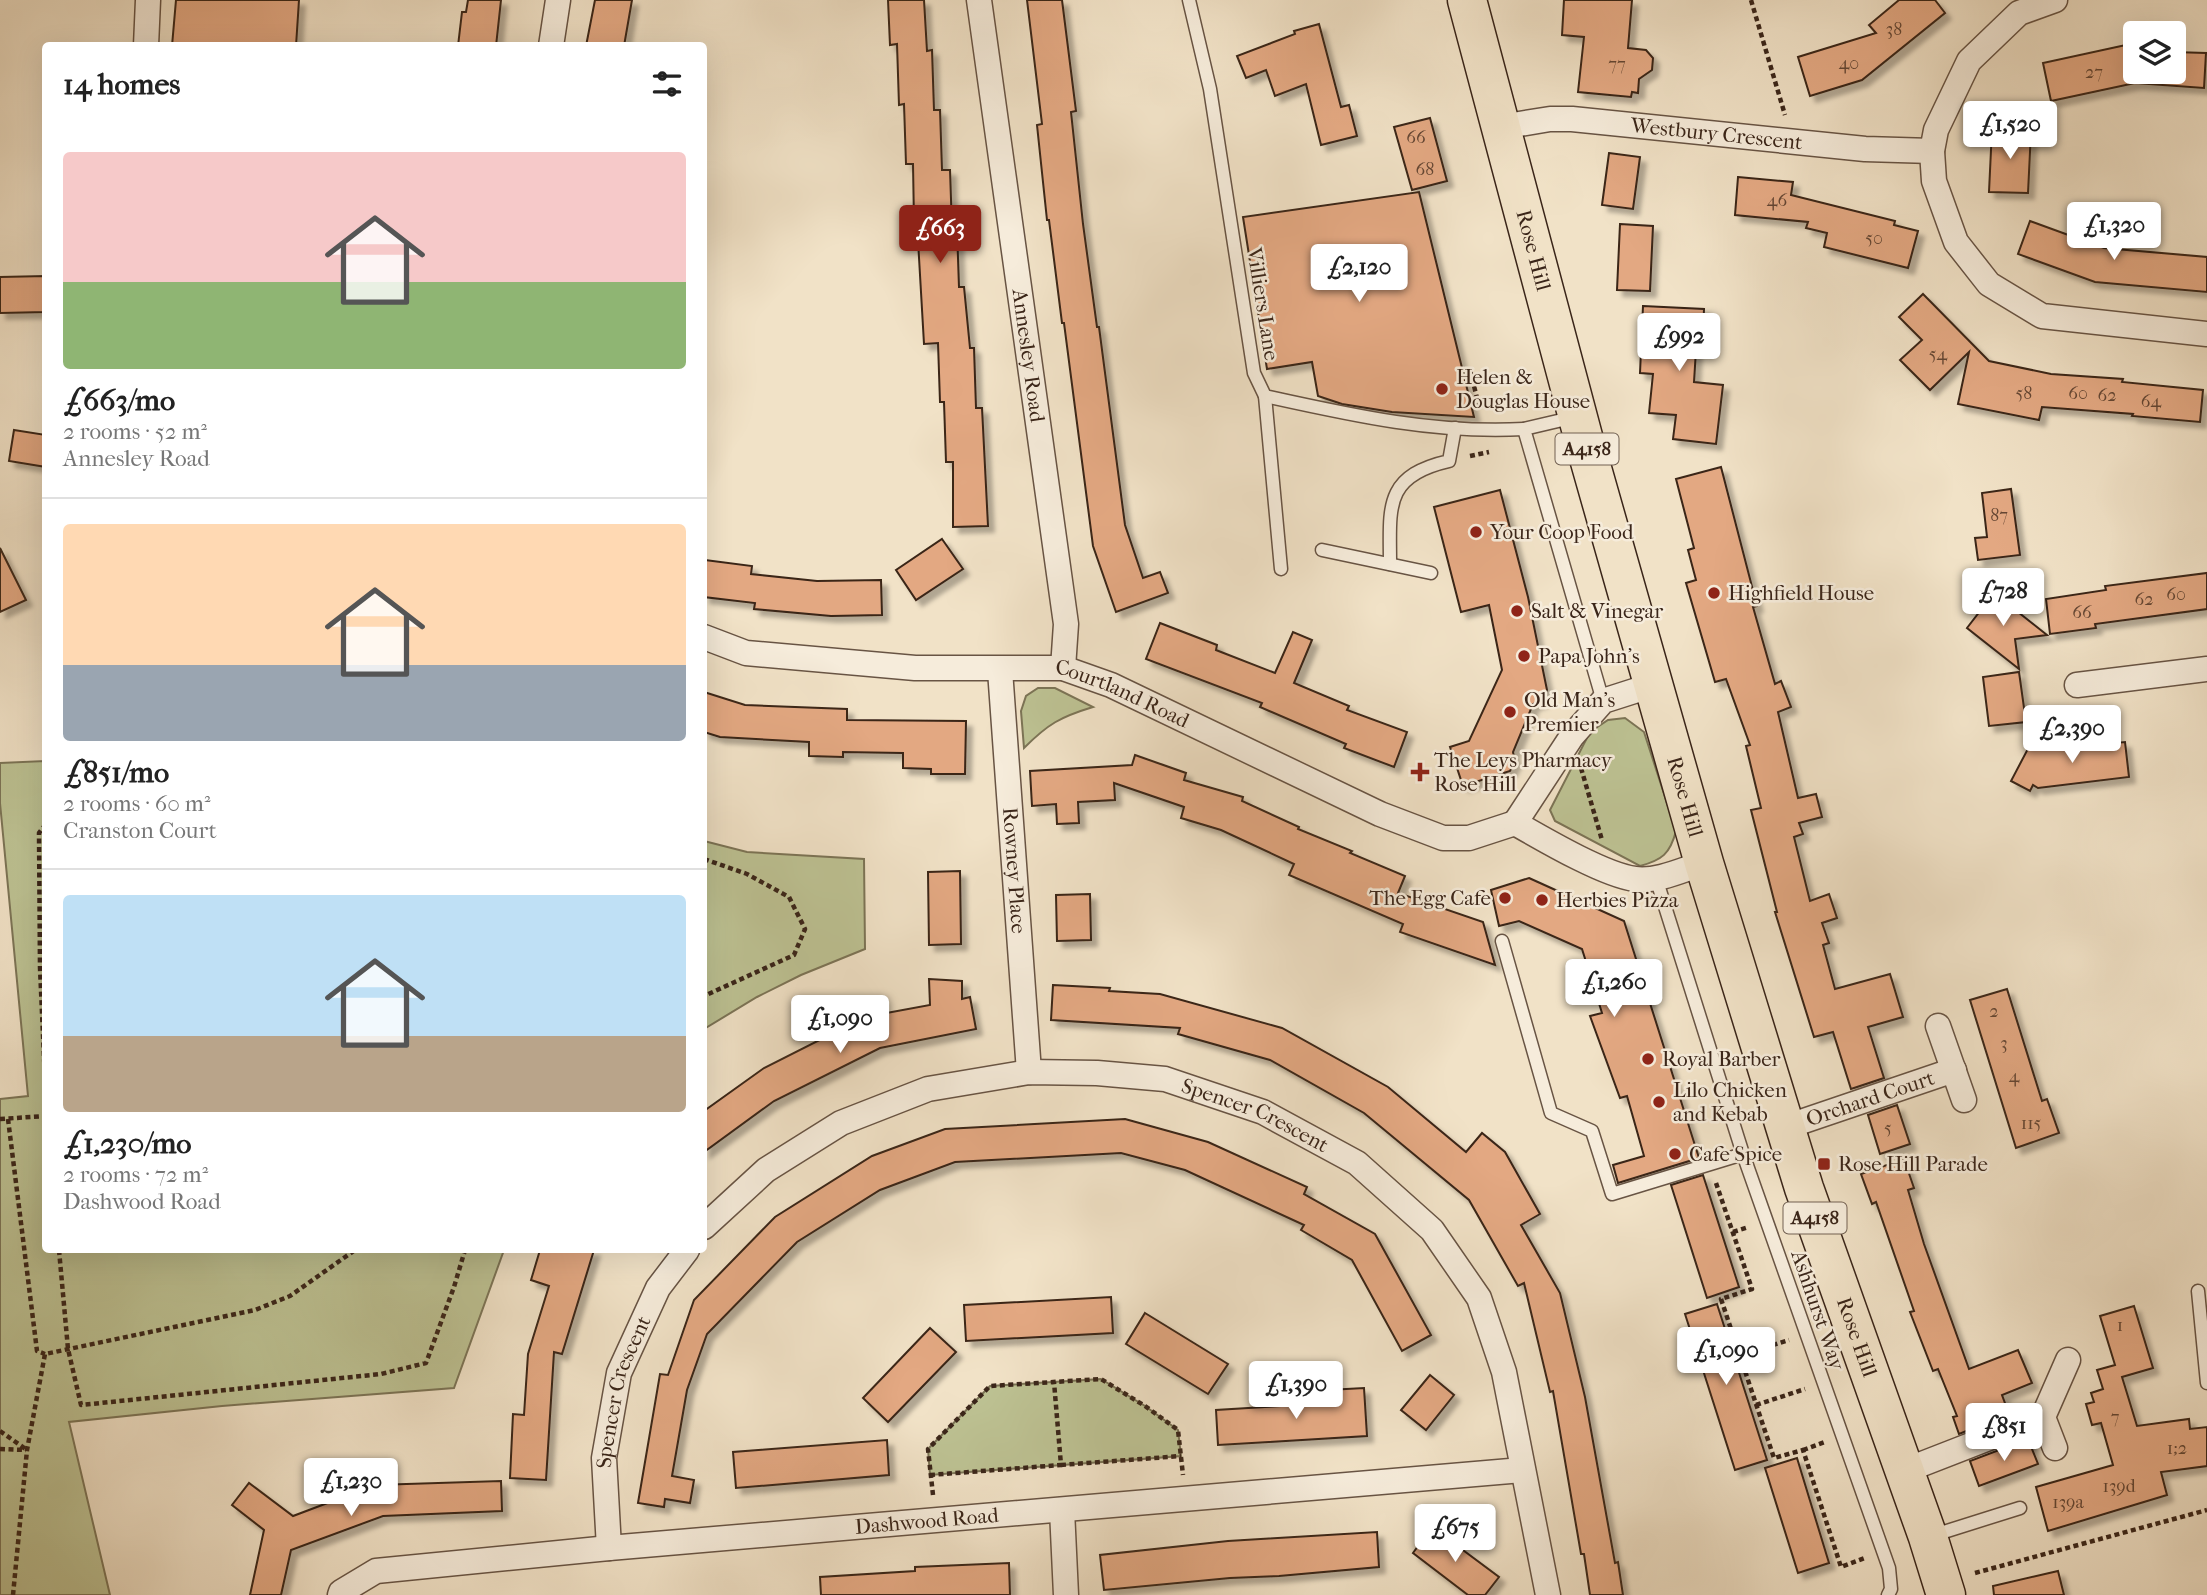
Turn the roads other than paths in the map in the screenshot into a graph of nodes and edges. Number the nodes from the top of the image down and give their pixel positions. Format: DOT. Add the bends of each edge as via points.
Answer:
graph roads {
  1 [pos="148,0"];
  2 [pos="558,0"];
  3 [pos="979,0"];
  4 [pos="1189,0"];
  5 [pos="1467,0"];
  6 [pos="2055,0"];
  7 [pos="146,42"];
  8 [pos="552,42"];
  9 [pos="1501,127"];
  10 [pos="1932,151"];
  11 [pos="2207,334"];
  12 [pos="1265,396"];
  13 [pos="1578,416"];
  14 [pos="1455,428"];
  15 [pos="1524,429"];
  16 [pos="1322,550"];
  17 [pos="1391,564"];
  18 [pos="1281,569"];
  19 [pos="1431,573"];
  20 [pos="707,638"];
  21 [pos="1063,668"];
  22 [pos="2207,669"];
  23 [pos="1000,670"];
  24 [pos="1653,685"];
  25 [pos="2077,685"];
  26 [pos="1603,701"];
  27 [pos="1515,823"];
  28 [pos="1704,863"];
  29 [pos="1657,878"];
  30 [pos="1502,941"];
  31 [pos="1938,1026"];
  32 [pos="1954,1070"];
  33 [pos="1029,1072"];
  34 [pos="1964,1100"];
  35 [pos="1786,1127"];
  36 [pos="1743,1154"];
  37 [pos="707,1224"];
  38 [pos="685,1253"];
  39 [pos="2198,1291"];
  40 [pos="2068,1360"];
  41 [pos="2207,1383"];
  42 [pos="2043,1417"];
  43 [pos="2055,1448"];
  44 [pos="1522,1470"];
  45 [pos="1904,1471"];
  46 [pos="2020,1508"];
  47 [pos="1062,1510"];
  48 [pos="1928,1537"];
  49 [pos="609,1548"];
  50 [pos="1952,1584"];
  51 [pos="340,1595"];
  52 [pos="1066,1595"];
  53 [pos="1548,1595"];
  54 [pos="1888,1595"];
  1 -- 7 [label="street"];
  2 -- 8 [label="street"];
  3 -- 21 [label="street, Annesley Road" via="1066,624"];
  4 -- 12 [label="lane, Villiers Lane" via="1209,89 1254,373"];
  5 -- 9 [label="main road, Rose Hill / A4158"];
  6 -- 10 [label="street" via="2019,13 1969,61 1936,130"];
  9 -- 10 [label="street, Westbury Crescent" via="1572,119 1865,149"];
  9 -- 13 [label="main road, Rose Hill / A4158"];
  10 -- 11 [label="street" via="1934,181 1956,242 1989,284 2042,316"];
  12 -- 14 [label="lane" via="1364,418"];
  12 -- 18 [label="lane, Villiers Lane"];
  13 -- 15 [label="lane"];
  13 -- 24 [label="main road, Rose Hill / A4158"];
  14 -- 15 [label="lane"];
  14 -- 17 [label="lane" via="1449,461 1417,472 1392,499"];
  15 -- 26 [label="lane"];
  16 -- 17 [label="lane"];
  17 -- 19 [label="lane"];
  20 -- 23 [label="street, Courtland Road" via="746,653 915,668"];
  21 -- 23 [label="street, Courtland Road"];
  21 -- 27 [label="street, Courtland Road" via="1111,685 1380,814 1443,838 1469,838"];
  22 -- 25 [label="street"];
  23 -- 33 [label="street, Rowney Place"];
  24 -- 26 [label="street"];
  24 -- 28 [label="main road, Rose Hill / A4158"];
  26 -- 27 [label="street" via="1572,736"];
  27 -- 29 [label="street" via="1611,872 1635,879"];
  28 -- 29 [label="street"];
  28 -- 35 [label="main road, Rose Hill / A4158"];
  29 -- 36 [label="lane, Ashhurst Way"];
  30 -- 36 [label="lane" via="1551,1113 1592,1131 1612,1194"];
  31 -- 32 [label="street, Orchard Court"];
  32 -- 34 [label="street, Orchard Court"];
  32 -- 35 [label="street, Orchard Court"];
  33 -- 37 [label="street, Spencer Crescent" via="928,1089 841,1124 765,1170"];
  33 -- 44 [label="street, Spencer Crescent" via="1165,1079 1263,1112 1357,1163 1432,1230 1479,1298 1504,1372"];
  35 -- 45 [label="main road, Rose Hill / A4158"];
  36 -- 54 [label="lane, Ashhurst Way" via="1889,1568"];
  38 -- 49 [label="street, Spencer Crescent" via="658,1288 619,1373 604,1458"];
  39 -- 41 [label="lane"];
  40 -- 42 [label="street"];
  42 -- 43 [label="street"];
  42 -- 45 [label="street"];
  44 -- 47 [label="street, Dashwood Road"];
  44 -- 53 [label="street, Spencer Crescent"];
  45 -- 48 [label="main road, Rose Hill / A4158"];
  46 -- 48 [label="lane"];
  47 -- 49 [label="street, Dashwood Road"];
  47 -- 52 [label="street"];
  48 -- 50 [label="main road, Rose Hill / A4158"];
  49 -- 51 [label="street, Dashwood Road" via="376,1571"];
}
